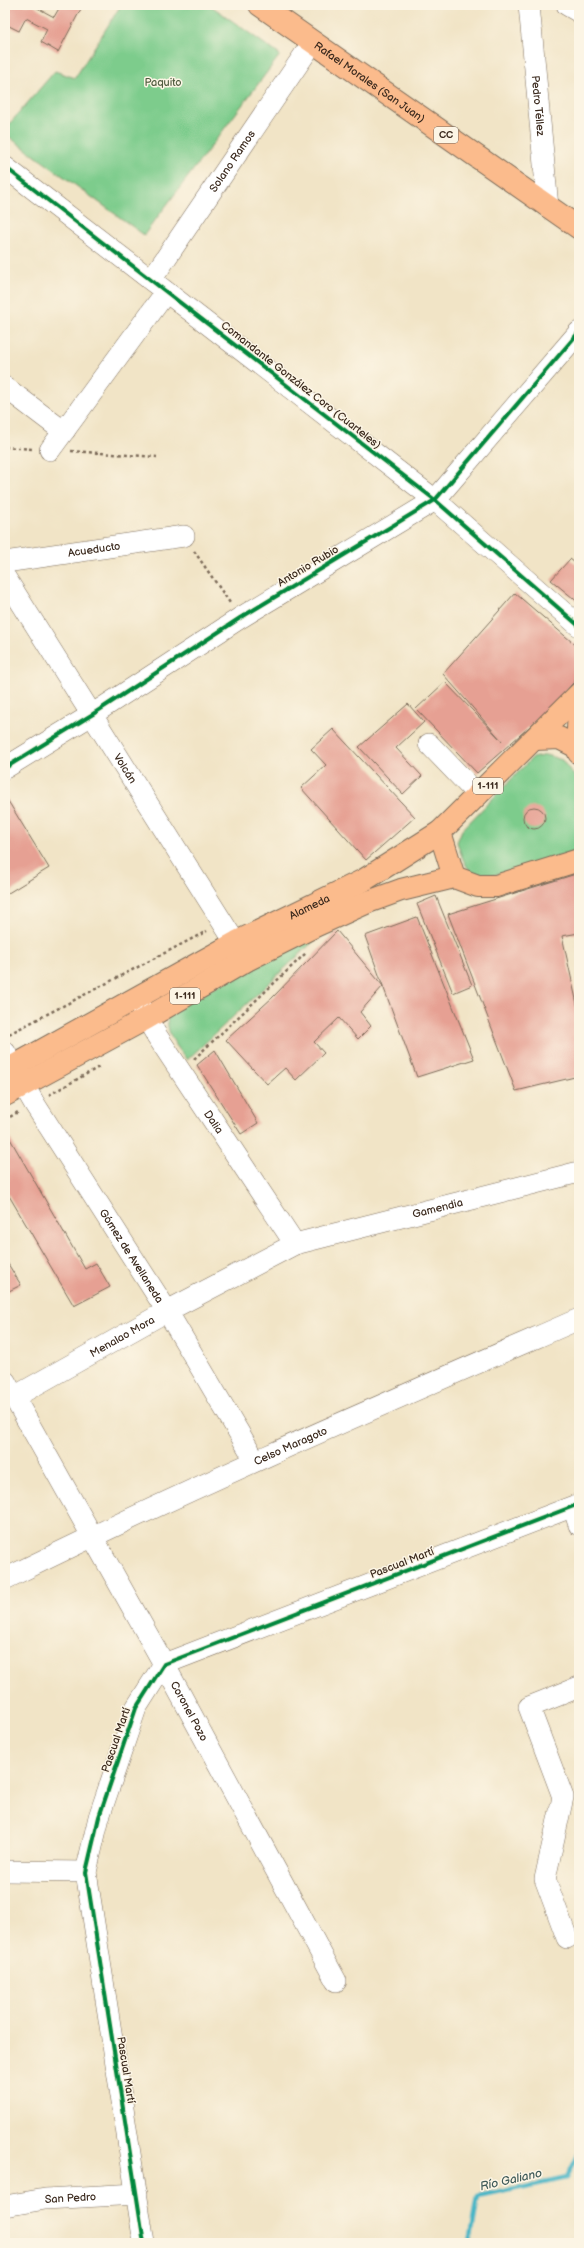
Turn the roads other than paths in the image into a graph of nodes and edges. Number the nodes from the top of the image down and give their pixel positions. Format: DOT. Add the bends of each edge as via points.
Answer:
graph roads {
  1 [pos="260,5"];
  2 [pos="529,5"];
  3 [pos="567,5"];
  4 [pos="579,12"];
  5 [pos="313,42"];
  6 [pos="5,167"];
  7 [pos="548,207"];
  8 [pos="579,228"];
  9 [pos="158,286"];
  10 [pos="579,332"];
  11 [pos="5,387"];
  12 [pos="66,430"];
  13 [pos="50,450"];
  14 [pos="435,500"];
  15 [pos="184,536"];
  16 [pos="5,562"];
  17 [pos="5,576"];
  18 [pos="579,626"];
  19 [pos="579,694"];
  20 [pos="579,711"];
  21 [pos="93,714"];
  22 [pos="535,739"];
  23 [pos="429,744"];
  24 [pos="578,750"];
  25 [pos="5,768"];
  26 [pos="478,795"];
  27 [pos="440,832"];
  28 [pos="579,860"];
  29 [pos="454,877"];
  30 [pos="242,951"];
  31 [pos="135,998"];
  32 [pos="147,1018"];
  33 [pos="12,1068"];
  34 [pos="5,1095"];
  35 [pos="579,1172"];
  36 [pos="295,1244"];
  37 [pos="167,1311"];
  38 [pos="579,1319"];
  39 [pos="9,1390"];
  40 [pos="255,1460"];
  41 [pos="577,1512"];
  42 [pos="92,1536"];
  43 [pos="5,1579"];
  44 [pos="164,1664"];
  45 [pos="579,1687"];
  46 [pos="5,1871"];
  47 [pos="86,1872"];
  48 [pos="567,1938"];
  49 [pos="336,1981"];
  50 [pos="137,2194"];
  51 [pos="5,2206"];
  52 [pos="144,2243"];
  1 -- 5 [label="main road, Rafael Morales (San Juan) / CC"];
  2 -- 7 [label="street, Pedro Téllez"];
  3 -- 4 [label="street"];
  5 -- 7 [label="main road, Rafael Morales (San Juan) / CC"];
  5 -- 9 [label="street, Solano Ramos"];
  6 -- 9 [label="street, Comandante González Coro (Cuarteles)"];
  7 -- 8 [label="main road, Rafael Morales (San Juan) / CC"];
  9 -- 12 [label="street, Solano Ramos"];
  9 -- 14 [label="street, Comandante González Coro (Cuarteles)"];
  10 -- 14 [label="street, Antonio Rubio"];
  11 -- 12 [label="street" via="59,428"];
  12 -- 13 [label="street, Solano Ramos"];
  14 -- 18 [label="street, Comandante González Coro (Cuarteles)"];
  14 -- 21 [label="street, Antonio Rubio" via="240,618"];
  15 -- 16 [label="street, Acueducto"];
  17 -- 21 [label="street, Volcán"];
  19 -- 22 [label="main road, Alameda / 1-111"];
  20 -- 24 [label="main road"];
  21 -- 25 [label="street, Antonio Rubio"];
  21 -- 30 [label="street, Volcán"];
  22 -- 24 [label="main road" via="559,738"];
  22 -- 26 [label="main road, Alameda / 1-111"];
  23 -- 26 [label="street"];
  26 -- 27 [label="main road, Alameda / 1-111"];
  27 -- 29 [label="main road"];
  27 -- 30 [label="main road, Alameda / 1-111"];
  28 -- 29 [label="main road" via="496,886 478,886"];
  29 -- 30 [label="main road, Alameda / 1-111" via="401,890 317,925"];
  30 -- 31 [label="main road, Alameda / 1-111"];
  30 -- 32 [label="main road, Alameda / 1-111"];
  31 -- 32 [label="street, Dalia"];
  31 -- 33 [label="main road, Alameda / 1-111"];
  32 -- 33 [label="main road, Alameda / 1-111"];
  32 -- 36 [label="street, Dalia"];
  33 -- 34 [label="main road, Alameda / 1-111"];
  33 -- 37 [label="street, Gómez de Avellaneda"];
  35 -- 36 [label="street, Gamendia"];
  36 -- 37 [label="street, Menalao Mora"];
  37 -- 39 [label="street, Menalao Mora"];
  37 -- 40 [label="street, Gómez de Avellaneda"];
  38 -- 40 [label="street, Celso Maragoto"];
  39 -- 42 [label="street, Coronel Pozo"];
  40 -- 42 [label="street, Celso Maragoto"];
  41 -- 44 [label="street, Pascual Martí"];
  42 -- 43 [label="street, Celso Maragoto"];
  42 -- 44 [label="street, Coronel Pozo"];
  44 -- 47 [label="street, Pascual Martí" via="136,1708 99,1817"];
  44 -- 49 [label="street, Coronel Pozo"];
  45 -- 48 [label="street" via="529,1707 563,1797 545,1879"];
  46 -- 47 [label="street"];
  47 -- 50 [label="street, Pascual Martí"];
  50 -- 51 [label="street, San Pedro" via="45,2199"];
  50 -- 52 [label="street, Pascual Martí"];
}
